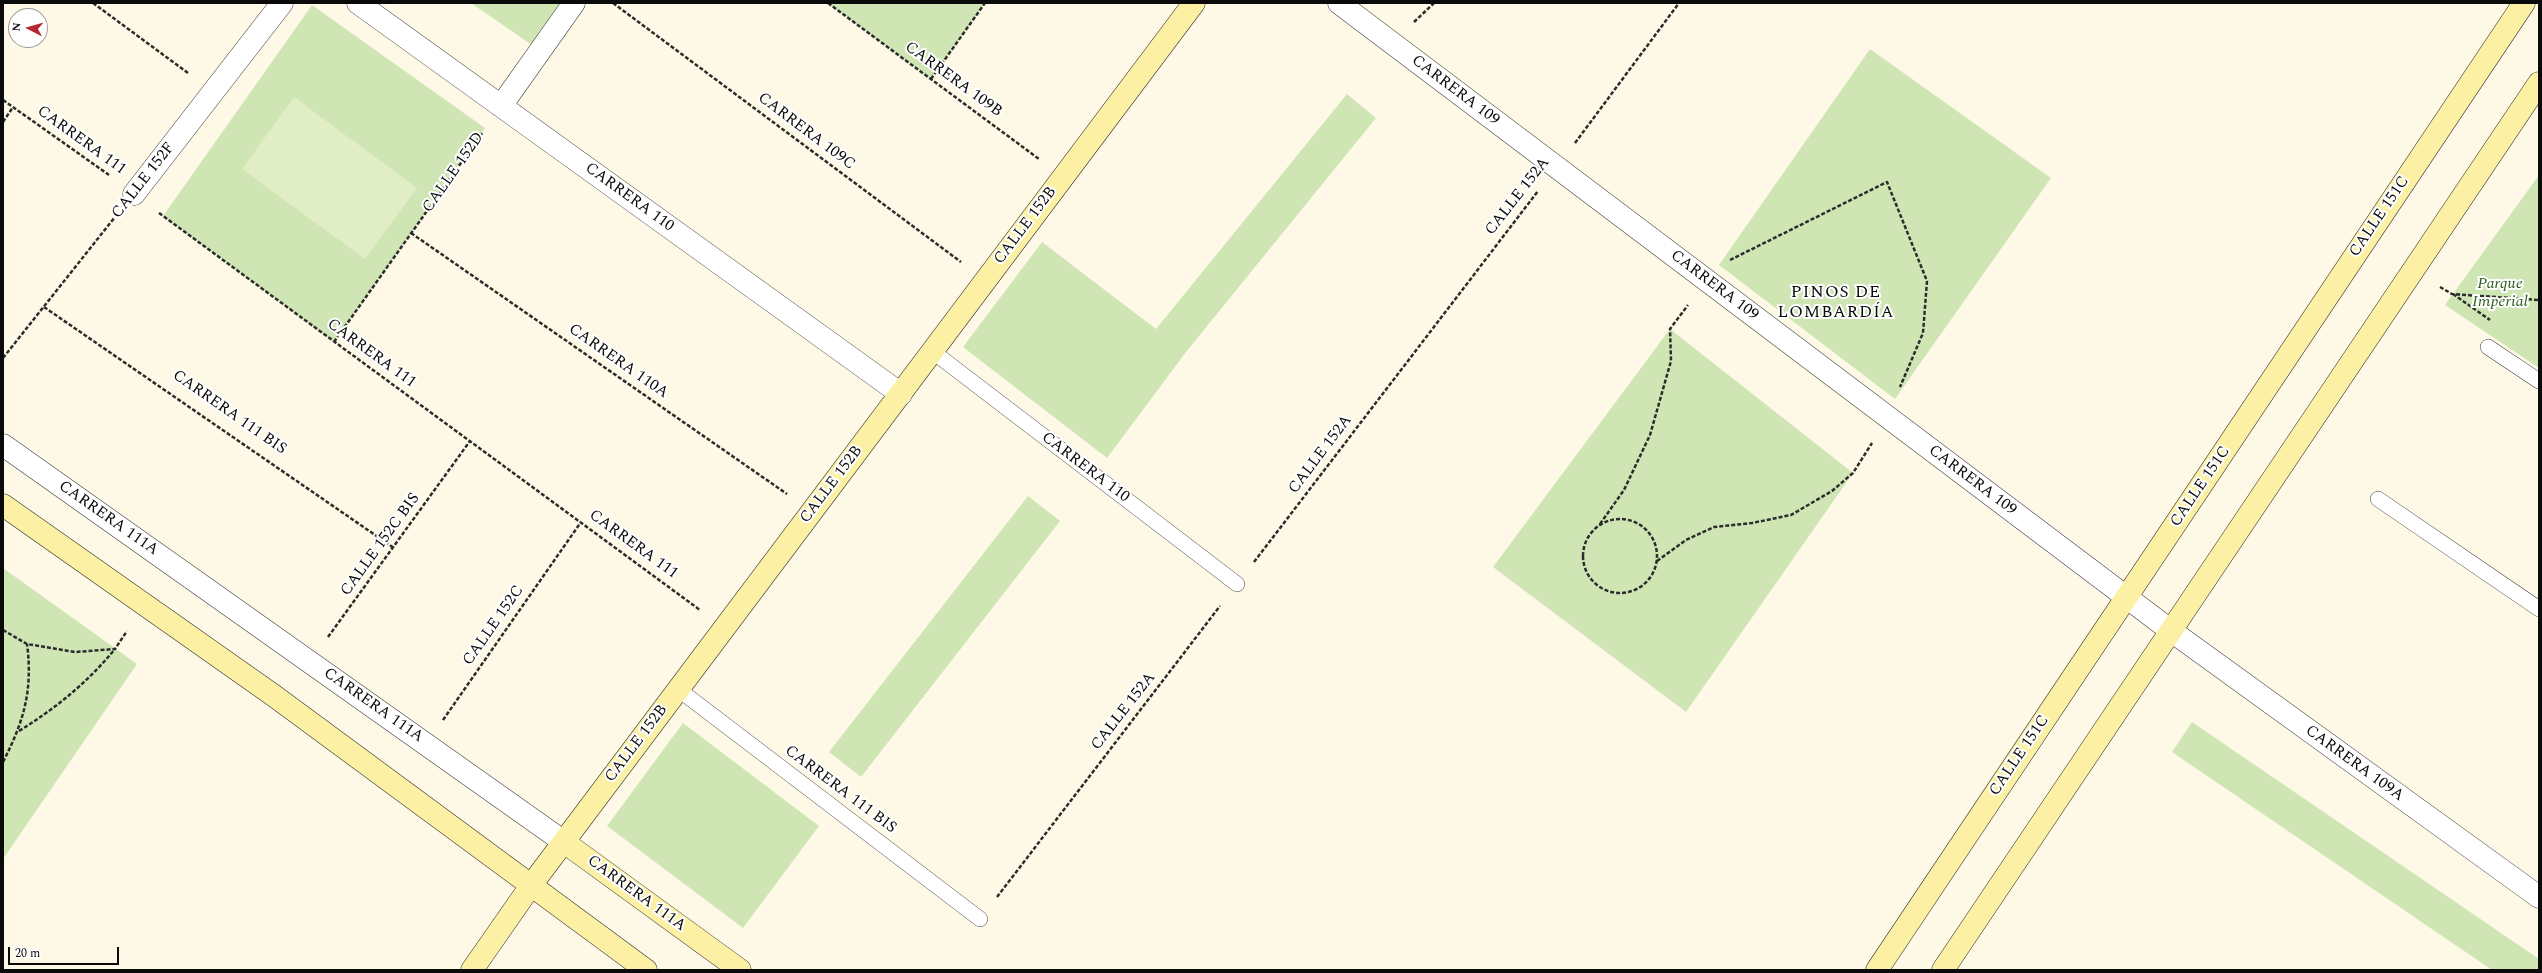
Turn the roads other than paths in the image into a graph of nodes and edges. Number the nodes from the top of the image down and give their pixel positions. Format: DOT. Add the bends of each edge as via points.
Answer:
graph roads {
  1 [pos="282,3"];
  2 [pos="358,3"];
  3 [pos="574,3"];
  4 [pos="1194,3"];
  5 [pos="1339,3"];
  6 [pos="2524,3"];
  7 [pos="2539,83"];
  8 [pos="501,106"];
  9 [pos="134,194"];
  10 [pos="2488,347"];
  11 [pos="932,351"];
  12 [pos="2539,382"];
  13 [pos="901,394"];
  14 [pos="3,445"];
  15 [pos="2378,500"];
  16 [pos="3,505"];
  17 [pos="1237,584"];
  18 [pos="2126,598"];
  19 [pos="2539,609"];
  20 [pos="2170,630"];
  21 [pos="678,690"];
  22 [pos="564,842"];
  23 [pos="532,884"];
  24 [pos="2539,897"];
  25 [pos="980,919"];
  26 [pos="472,970"];
  27 [pos="646,970"];
  28 [pos="740,970"];
  29 [pos="1877,970"];
  30 [pos="1943,970"];
  1 -- 9 [label="street, CALLE 152F"];
  2 -- 8 [label="street, CARRERA 110"];
  3 -- 8 [label="street"];
  4 -- 11 [label="street, CALLE 152B"];
  5 -- 18 [label="street, CARRERA 109"];
  6 -- 18 [label="street, CALLE 151C"];
  7 -- 20 [label="street"];
  8 -- 13 [label="street, CARRERA 110"];
  10 -- 12 [label="lane"];
  11 -- 13 [label="street, CALLE 152B"];
  11 -- 17 [label="lane, CARRERA 110"];
  13 -- 21 [label="street, CALLE 152B"];
  14 -- 22 [label="street, CARRERA 111A"];
  15 -- 19 [label="lane"];
  16 -- 23 [label="street" via="272,695"];
  18 -- 20 [label="street, CARRERA 109"];
  18 -- 29 [label="street, CALLE 151C"];
  20 -- 24 [label="street, CARRERA 109A"];
  20 -- 30 [label="street"];
  21 -- 22 [label="street, CALLE 152B"];
  21 -- 25 [label="lane, CARRERA 111 BIS"];
  22 -- 23 [label="street, CALLE 152B"];
  22 -- 28 [label="street, CARRERA 111A"];
  23 -- 26 [label="street, CALLE 152B"];
  23 -- 27 [label="street"];
}
